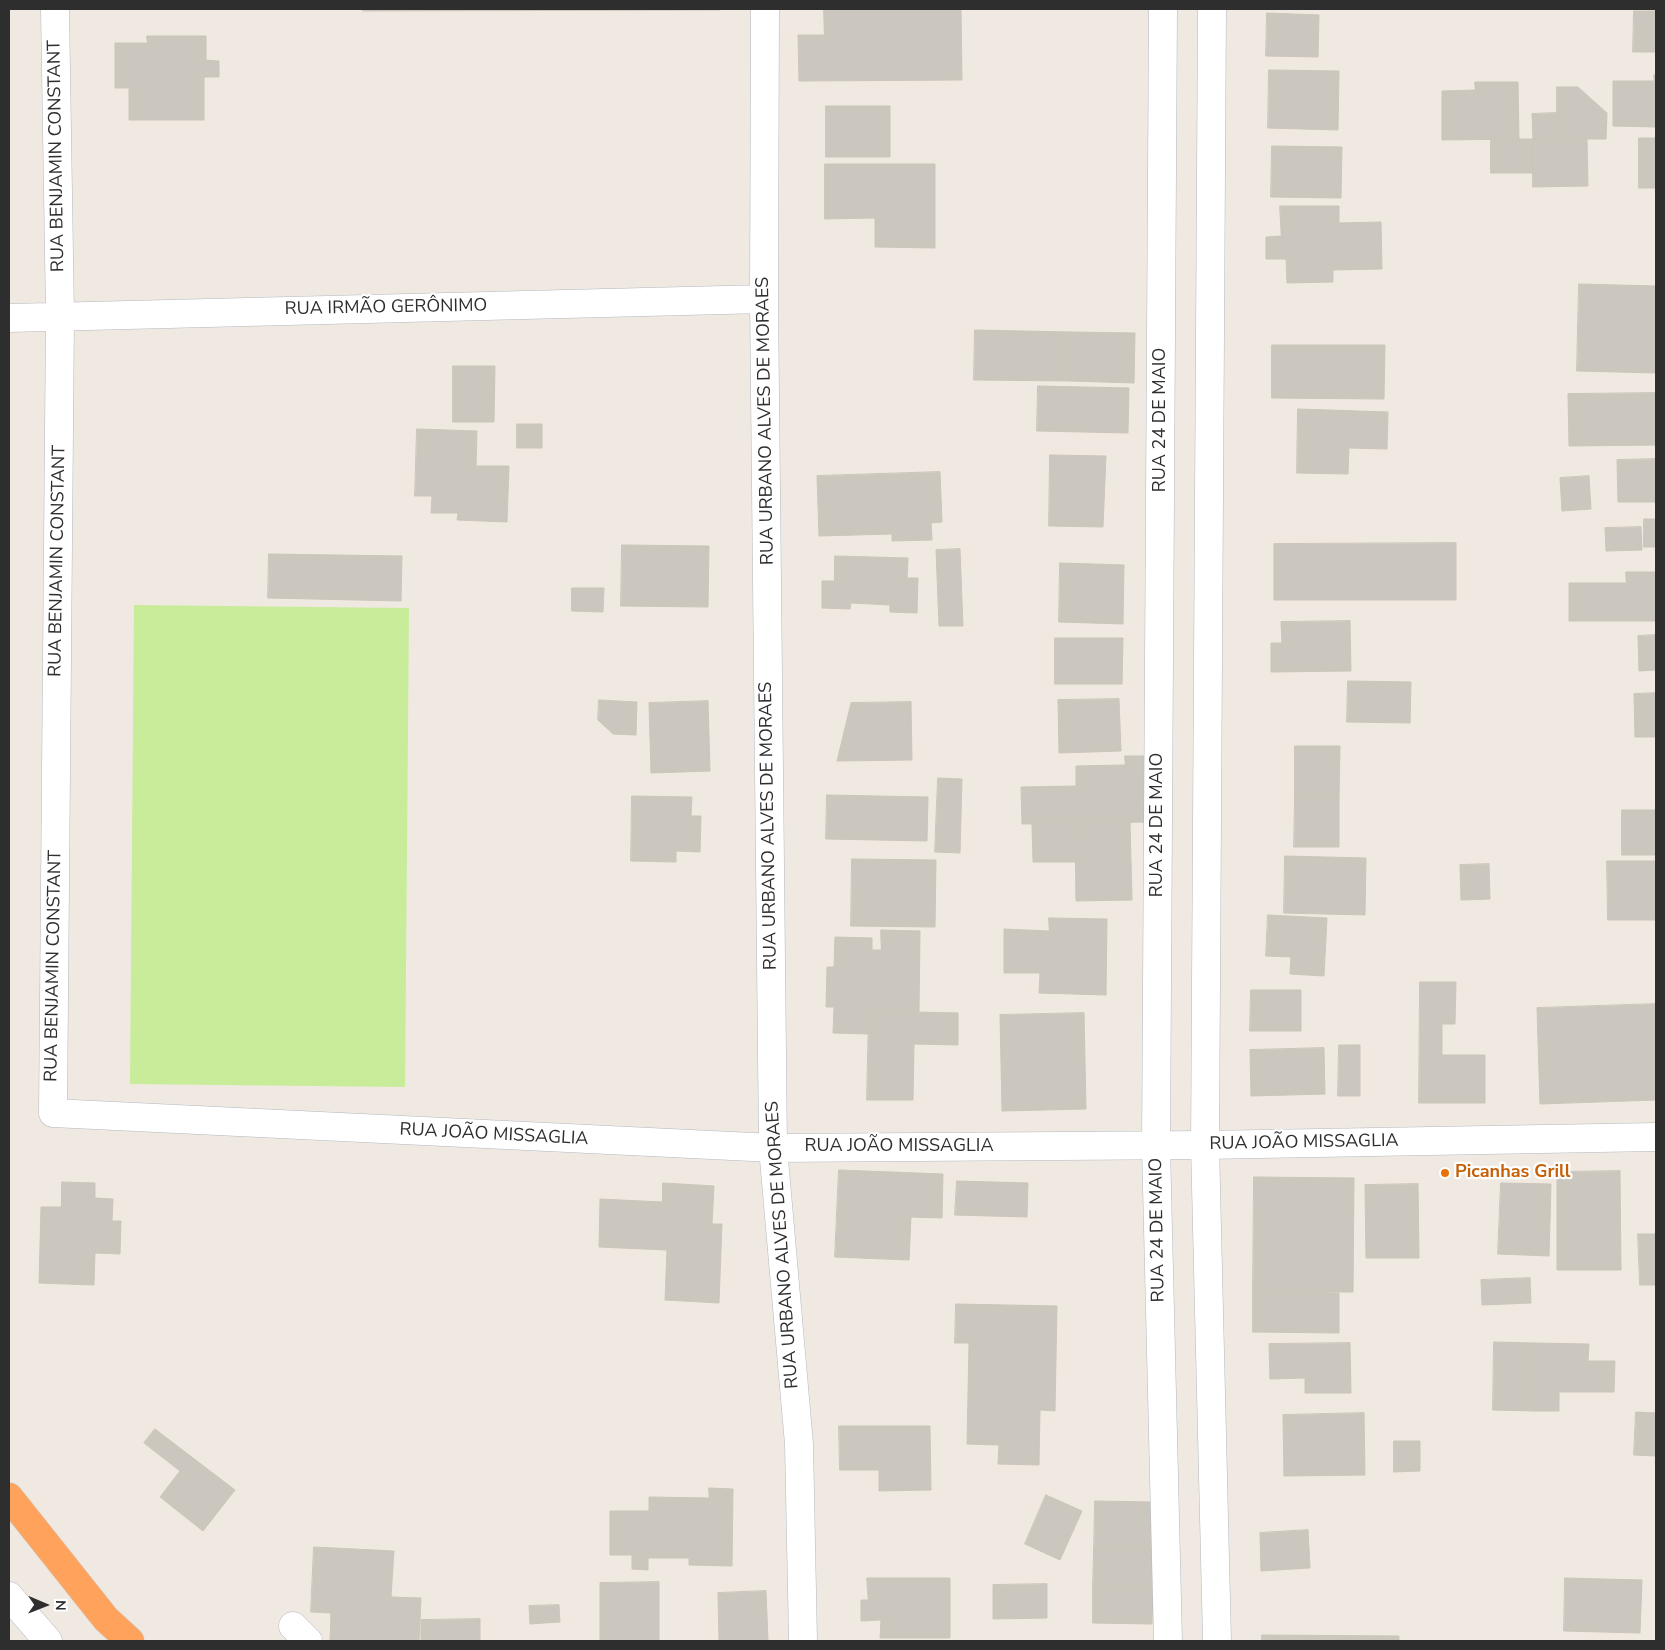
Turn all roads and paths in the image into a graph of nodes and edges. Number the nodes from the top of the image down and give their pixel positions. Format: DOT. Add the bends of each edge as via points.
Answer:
graph roads {
  1 [pos="54,9"];
  2 [pos="765,9"];
  3 [pos="1163,9"];
  4 [pos="1212,9"];
  5 [pos="764,299"];
  6 [pos="60,316"];
  7 [pos="9,318"];
  8 [pos="53,1113"];
  9 [pos="1656,1137"];
  10 [pos="1205,1145"];
  11 [pos="1156,1146"];
  12 [pos="773,1148"];
  13 [pos="9,1496"];
  14 [pos="9,1596"];
  15 [pos="48,1641"];
  16 [pos="130,1641"];
  17 [pos="803,1641"];
  18 [pos="1168,1641"];
  19 [pos="1217,1641"];
  1 -- 6 [label="street, RUA BENJAMIN CONSTANT"];
  2 -- 5 [label="street, RUA URBANO ALVES DE MORAES"];
  3 -- 11 [label="street, RUA 24 DE MAIO"];
  4 -- 10 [label="street"];
  5 -- 6 [label="street, RUA IRMÃO GERÔNIMO"];
  5 -- 12 [label="street, RUA URBANO ALVES DE MORAES"];
  6 -- 7 [label="street, RUA IRMÃO GERÔNIMO"];
  6 -- 8 [label="street, RUA BENJAMIN CONSTANT"];
  8 -- 12 [label="street, RUA JOÃO MISSAGLIA"];
  9 -- 10 [label="street, RUA JOÃO MISSAGLIA"];
  10 -- 11 [label="street, RUA JOÃO MISSAGLIA"];
  10 -- 19 [label="street"];
  11 -- 12 [label="street, RUA JOÃO MISSAGLIA"];
  11 -- 18 [label="street, RUA 24 DE MAIO"];
  12 -- 17 [label="street, RUA URBANO ALVES DE MORAES" via="799,1444"];
  13 -- 16 [label="highway" via="106,1620"];
  14 -- 15 [label="street"];
}
